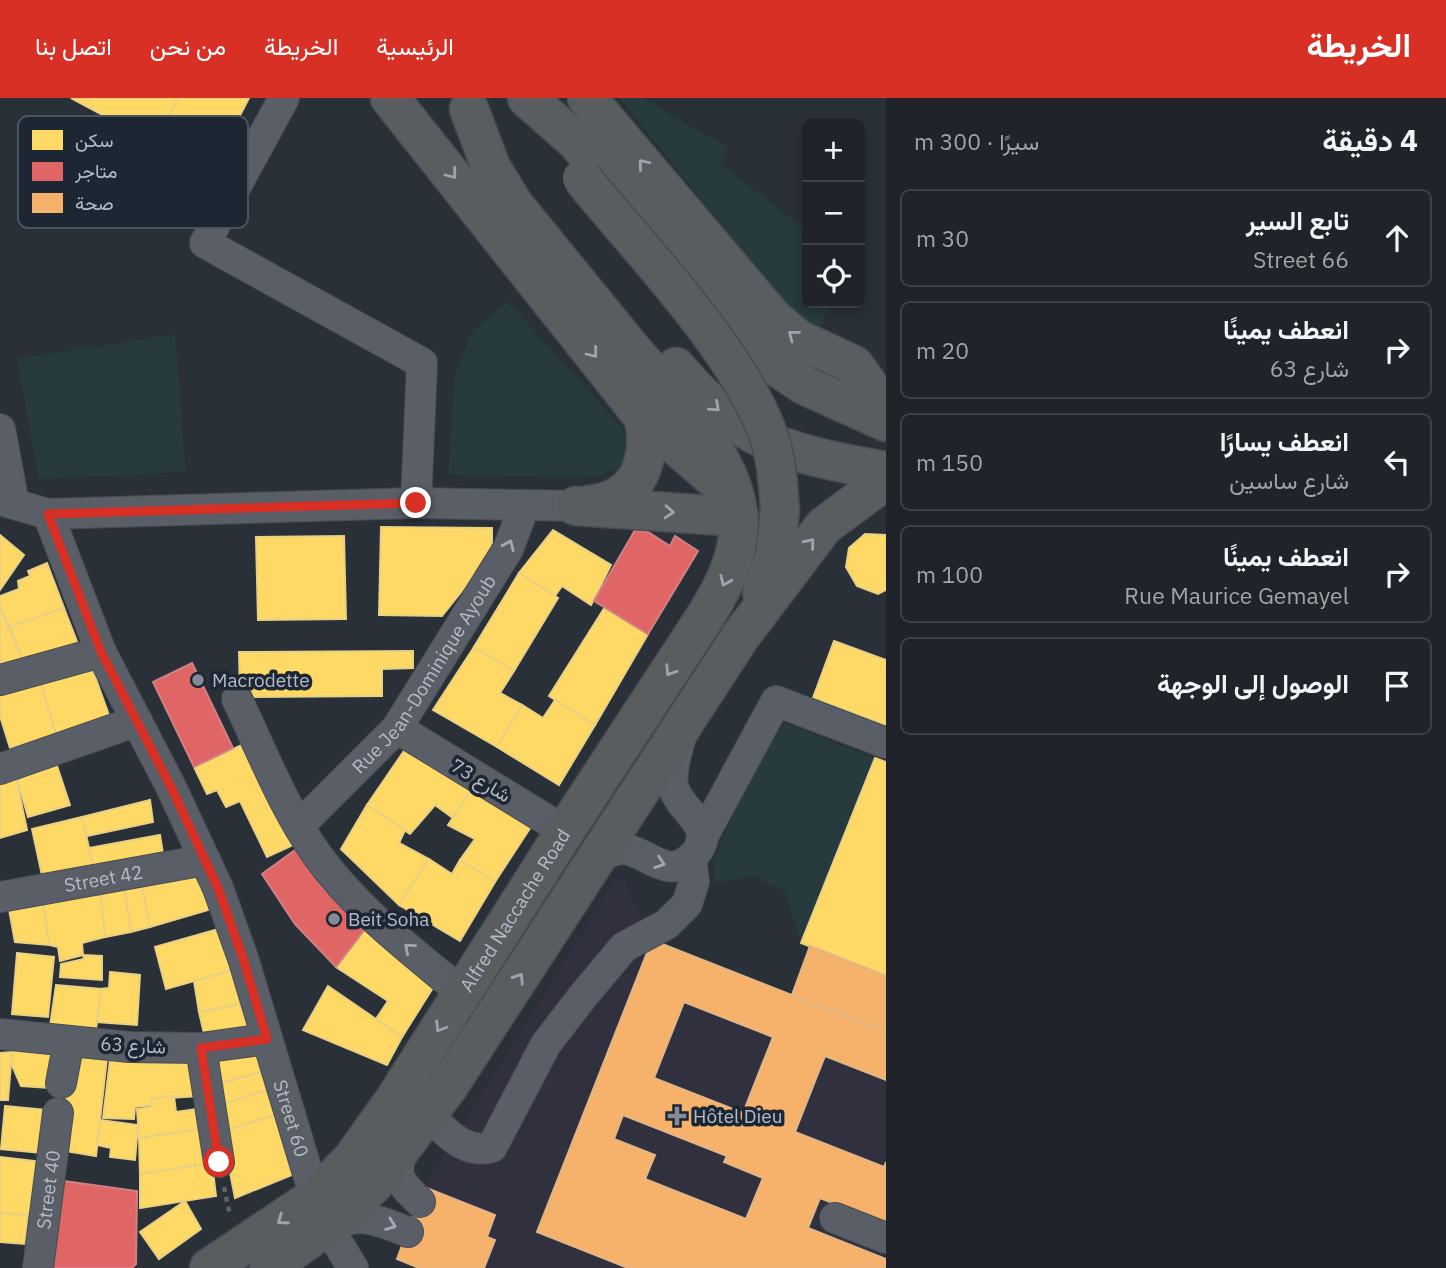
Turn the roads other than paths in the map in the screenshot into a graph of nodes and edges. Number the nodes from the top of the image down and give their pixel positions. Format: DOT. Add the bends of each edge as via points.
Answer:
graph roads {
  1 [pos="284,98"];
  2 [pos="518,98"];
  3 [pos="527,98"];
  4 [pos="587,98"];
  5 [pos="464,104"];
  6 [pos="404,106"];
  7 [pos="248,164"];
  8 [pos="213,228"];
  9 [pos="879,396"];
  10 [pos="644,418"];
  11 [pos="0,429"];
  12 [pos="880,484"];
  13 [pos="7,502"];
  14 [pos="416,503"];
  15 [pos="576,506"];
  16 [pos="524,507"];
  17 [pos="737,507"];
  18 [pos="48,514"];
  19 [pos="740,637"];
  20 [pos="101,652"];
  21 [pos="0,680"];
  22 [pos="237,699"];
  23 [pos="137,721"];
  24 [pos="683,727"];
  25 [pos="397,728"];
  26 [pos="886,743"];
  27 [pos="0,769"];
  28 [pos="299,826"];
  29 [pos="565,831"];
  30 [pos="696,849"];
  31 [pos="205,859"];
  32 [pos="597,859"];
  33 [pos="0,897"];
  34 [pos="461,992"];
  35 [pos="0,1034"];
  36 [pos="267,1039"];
  37 [pos="69,1041"];
  38 [pos="201,1048"];
  39 [pos="61,1083"];
  40 [pos="58,1113"];
  41 [pos="417,1127"];
  42 [pos="219,1162"];
  43 [pos="420,1202"];
  44 [pos="835,1218"];
  45 [pos="408,1232"];
  46 [pos="886,1238"];
  47 [pos="336,1241"];
  48 [pos="238,1262"];
  49 [pos="38,1268"];
  1 -- 7 [label="street"];
  2 -- 19 [label="highway, bridge" via="721,351 768,436 778,473 775,555"];
  3 -- 9 [label="highway" via="576,141 761,356 804,385"];
  9 -- 4 [label="highway, one-way" via="773,318"];
  5 -- 12 [label="highway, one-way" via="678,370 718,410 744,430 785,450"];
  5 -- 17 [label="highway" via="491,167 514,205 709,443"];
  6 -- 10 [label="highway, one-way"];
  8 -- 14 [label="street" via="205,243 422,363"];
  10 -- 15 [label="highway" via="649,444 643,470 626,491 603,504"];
  10 -- 17 [label="highway"];
  11 -- 13 [label="street"];
  19 -- 12 [label="highway, one-way" via="824,526"];
  13 -- 18 [label="street"];
  14 -- 16 [label="street"];
  14 -- 18 [label="street"];
  15 -- 16 [label="street"];
  15 -- 17 [label="highway, one-way"];
  25 -- 16 [label="street, Rue Jean-Dominique Ayoub, one-way" via="508,549"];
  17 -- 29 [label="highway, Alfred Naccache Road, one-way" via="736,554 725,584"];
  18 -- 20 [label="street, Street 60"];
  19 -- 24 [label="highway, Alfred Naccache Road"];
  20 -- 21 [label="street"];
  20 -- 23 [label="street, Street 60"];
  22 -- 28 [label="street"];
  23 -- 27 [label="street"];
  23 -- 31 [label="street, Street 60"];
  24 -- 30 [label="street" via="673,787 698,820"];
  24 -- 32 [label="highway, Alfred Naccache Road"];
  25 -- 28 [label="street, Rue Jean-Dominique Ayoub"];
  25 -- 29 [label="street, شارع 73"];
  26 -- 30 [label="street" via="776,701"];
  34 -- 28 [label="street, one-way" via="363,908 317,856"];
  29 -- 34 [label="highway, Alfred Naccache Road"];
  32 -- 30 [label="street, one-way" via="619,849 638,852 660,865 682,864"];
  30 -- 41 [label="street" via="687,904 667,924 624,947 583,996 546,1044 492,1147 480,1151 466,1148"];
  31 -- 33 [label="street, Street 42"];
  31 -- 36 [label="street, Street 60" via="243,958"];
  41 -- 32 [label="highway, Alfred Naccache Road, one-way"];
  34 -- 47 [label="highway, Alfred Naccache Road, one-way" via="395,1100 353,1158"];
  35 -- 37 [label="street, شارع 63"];
  36 -- 38 [label="street, شارع 63"];
  36 -- 47 [label="street, Street 60"];
  37 -- 38 [label="street, شارع 63"];
  37 -- 39 [label="street"];
  38 -- 42 [label="street"];
  40 -- 49 [label="street, Street 40"];
  41 -- 43 [label="street" via="397,1166 401,1184"];
  41 -- 47 [label="highway, Alfred Naccache Road"];
  44 -- 46 [label="street"];
  47 -- 45 [label="street, one-way" via="351,1217 375,1219"];
  47 -- 48 [label="highway, Alfred Naccache Road"];
}
